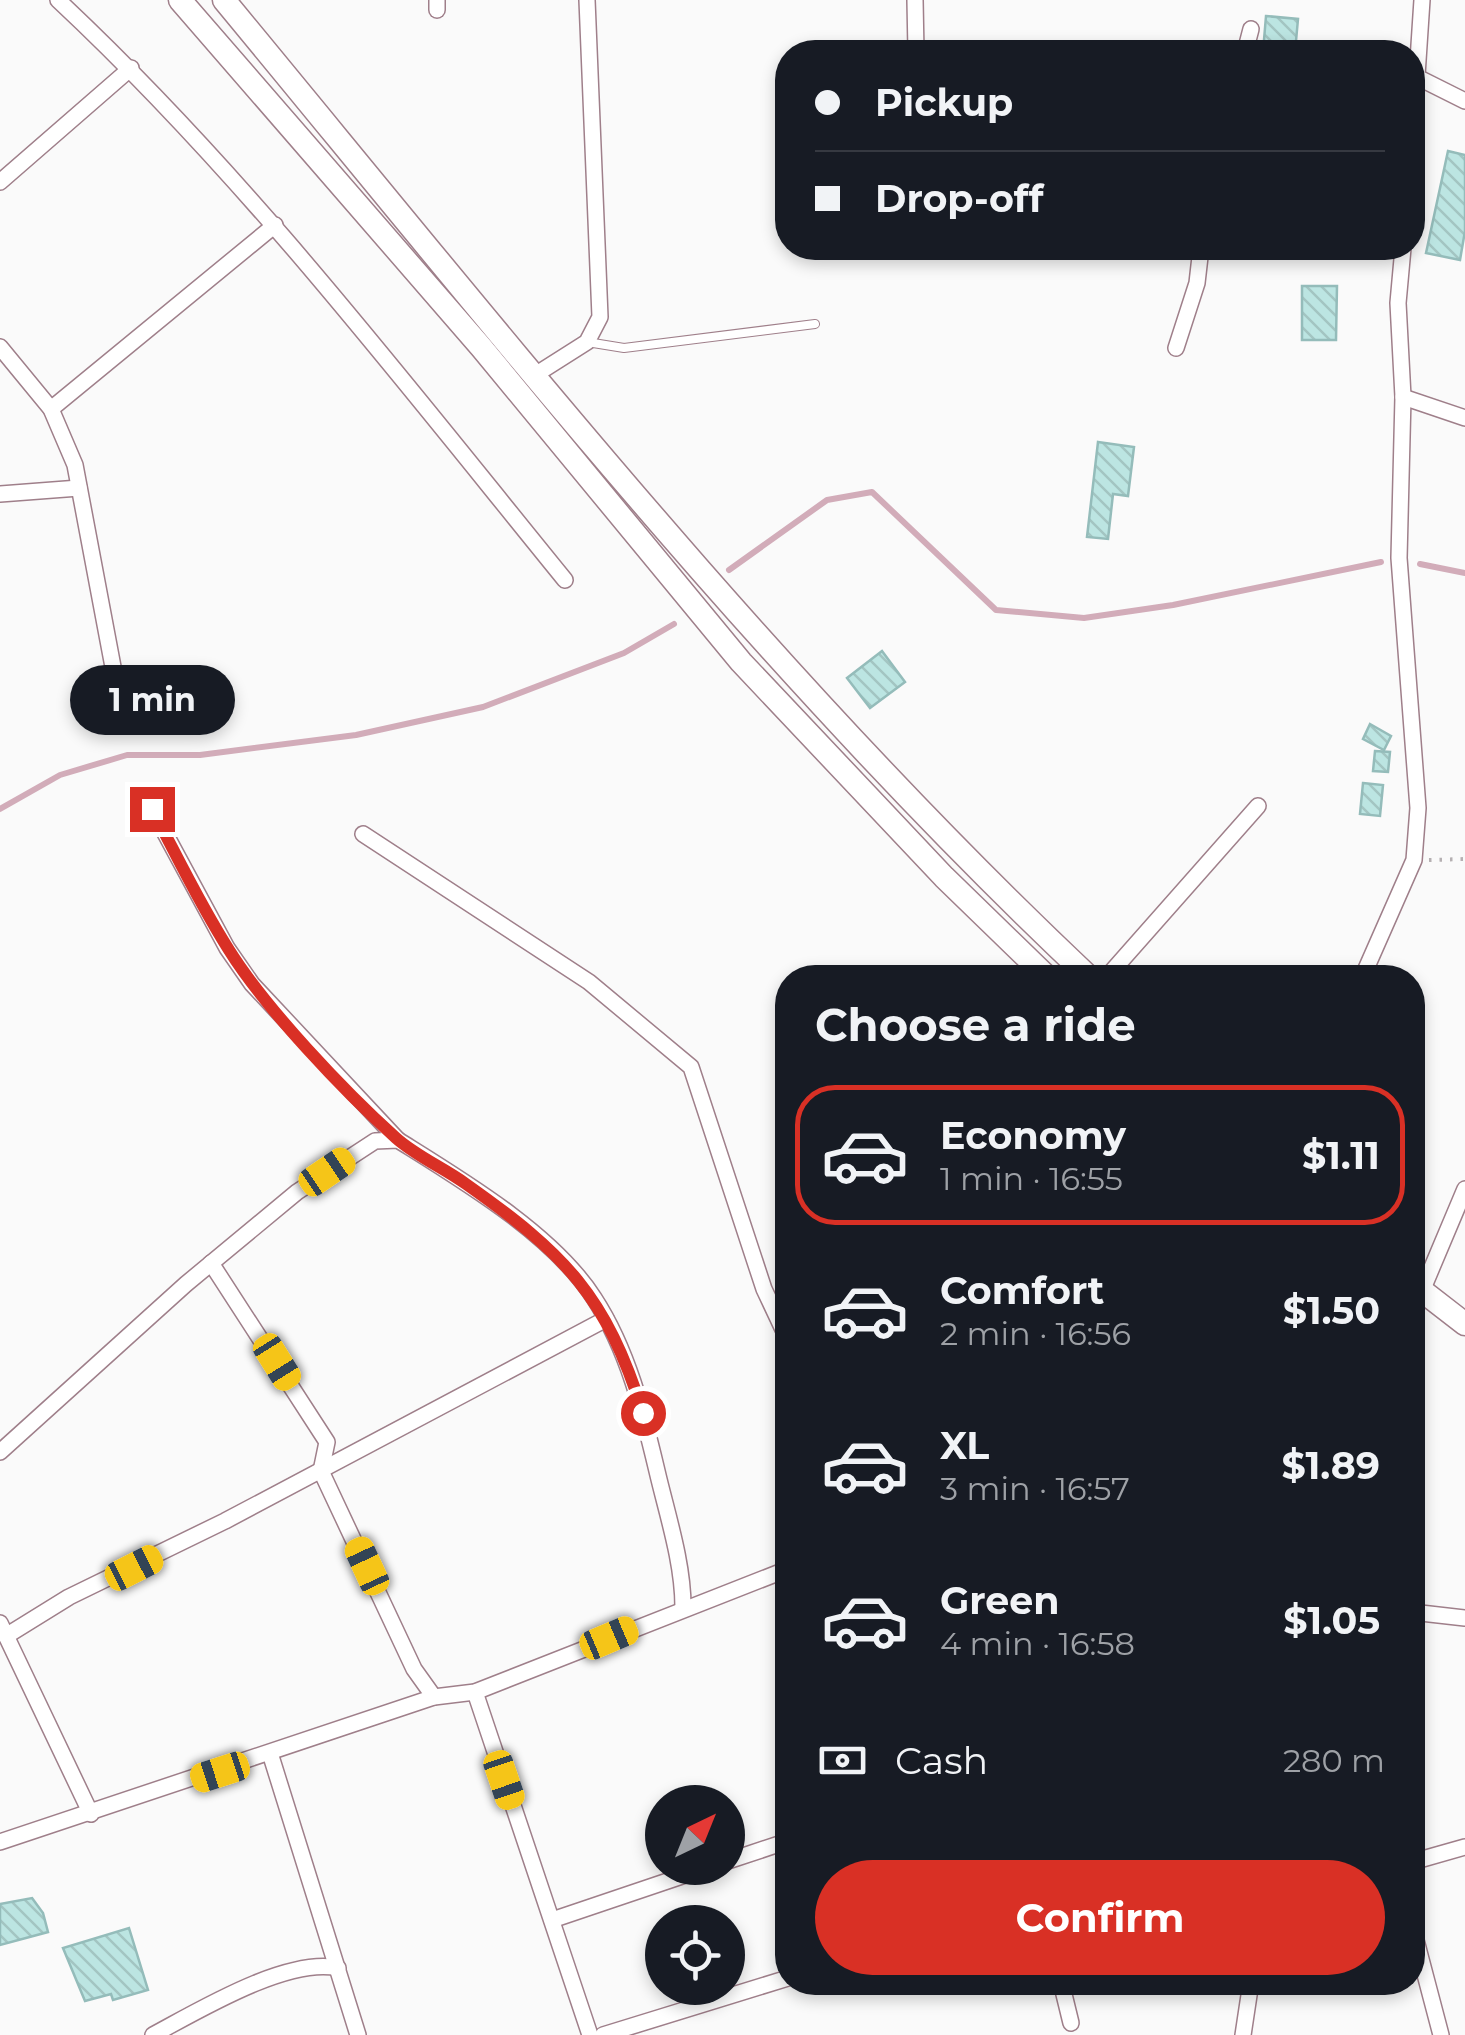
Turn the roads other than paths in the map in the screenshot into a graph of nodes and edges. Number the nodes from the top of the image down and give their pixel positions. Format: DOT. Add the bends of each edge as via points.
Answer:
graph roads {
  1 [pos="58,0"];
  2 [pos="180,0"];
  3 [pos="587,0"];
  4 [pos="916,0"];
  5 [pos="1422,0"];
  6 [pos="225,1"];
  7 [pos="1251,30"];
  8 [pos="916,40"];
  9 [pos="1248,40"];
  10 [pos="1421,40"];
  11 [pos="131,68"];
  12 [pos="1425,81"];
  13 [pos="1465,101"];
  14 [pos="0,182"];
  15 [pos="275,225"];
  16 [pos="1201,260"];
  17 [pos="1402,260"];
  18 [pos="815,324"];
  19 [pos="587,342"];
  20 [pos="0,348"];
  21 [pos="1176,348"];
  22 [pos="535,374"];
  23 [pos="1403,396"];
  24 [pos="51,409"];
  25 [pos="1465,418"];
  26 [pos="79,488"];
  27 [pos="0,494"];
  28 [pos="566,580"];
  29 [pos="120,704"];
  30 [pos="1258,806"];
  31 [pos="152,809"];
  32 [pos="363,834"];
  33 [pos="1035,965"];
  34 [pos="1076,965"];
  35 [pos="1117,965"];
  36 [pos="1368,965"];
  37 [pos="398,1140"];
  38 [pos="1465,1189"];
  39 [pos="211,1263"];
  40 [pos="1425,1272"];
  41 [pos="1425,1293"];
  42 [pos="775,1312"];
  43 [pos="606,1319"];
  44 [pos="1465,1324"];
  45 [pos="0,1452"];
  46 [pos="321,1471"];
  47 [pos="775,1574"];
  48 [pos="683,1607"];
  49 [pos="1425,1613"];
  50 [pos="1465,1618"];
  51 [pos="3,1629"];
  52 [pos="475,1692"];
  53 [pos="434,1697"];
  54 [pos="270,1754"];
  55 [pos="91,1814"];
  56 [pos="0,1842"];
  57 [pos="775,1845"];
  58 [pos="1465,1847"];
  59 [pos="745,1855"];
  60 [pos="1425,1858"];
  61 [pos="656,1885"];
  62 [pos="552,1920"];
  63 [pos="338,1968"];
  64 [pos="1425,1976"];
  65 [pos="775,1982"];
  66 [pos="1064,1995"];
  67 [pos="1249,1995"];
  68 [pos="1071,2023"];
  69 [pos="153,2035"];
  70 [pos="358,2035"];
  71 [pos="590,2035"];
  72 [pos="602,2035"];
  73 [pos="1244,2035"];
  74 [pos="1440,2035"];
  1 -- 11 [label="street"];
  2 -- 33 [label="street" via="481,347 741,662"];
  3 -- 19 [label="street" via="601,299"];
  4 -- 8 [label="street"];
  5 -- 10 [label="street"];
  6 -- 22 [label="street"];
  7 -- 9 [label="street"];
  11 -- 14 [label="street"];
  11 -- 15 [label="street"];
  12 -- 13 [label="street"];
  15 -- 24 [label="street"];
  15 -- 28 [label="street"];
  16 -- 21 [label="street"];
  17 -- 23 [label="street"];
  18 -- 19 [label="lane" via="624,348"];
  19 -- 22 [label="street"];
  20 -- 24 [label="street"];
  22 -- 34 [label="street" via="764,643 963,858"];
  23 -- 25 [label="street"];
  23 -- 36 [label="street" via="1399,558 1418,808 1414,860"];
  24 -- 26 [label="street"];
  26 -- 27 [label="street"];
  26 -- 29 [label="street"];
  30 -- 35 [label="street"];
  31 -- 37 [label="street" via="252,984"];
  32 -- 42 [label="street" via="590,982 691,1067"];
  37 -- 39 [label="street" via="375,1141 356,1152"];
  37 -- 43 [label="street" via="552,1252"];
  38 -- 40 [label="street"];
  39 -- 45 [label="street"];
  39 -- 46 [label="street" via="326,1442"];
  41 -- 44 [label="street"];
  43 -- 46 [label="street"];
  43 -- 48 [label="street" via="643,1413"];
  46 -- 51 [label="street"];
  46 -- 53 [label="street" via="414,1669"];
  47 -- 48 [label="street"];
  48 -- 52 [label="street"];
  49 -- 50 [label="street"];
  51 -- 55 [label="street"];
  52 -- 53 [label="street"];
  52 -- 62 [label="street"];
  53 -- 54 [label="street"];
  54 -- 55 [label="street"];
  54 -- 63 [label="street"];
  55 -- 56 [label="street"];
  57 -- 59 [label="street"];
  58 -- 60 [label="street"];
  61 -- 62 [label="street"];
  62 -- 71 [label="street"];
  63 -- 69 [label="street" via="319,1964 253,1987"];
  63 -- 70 [label="street"];
  64 -- 74 [label="street"];
  65 -- 72 [label="street"];
  66 -- 68 [label="street"];
  67 -- 73 [label="street"];
}
